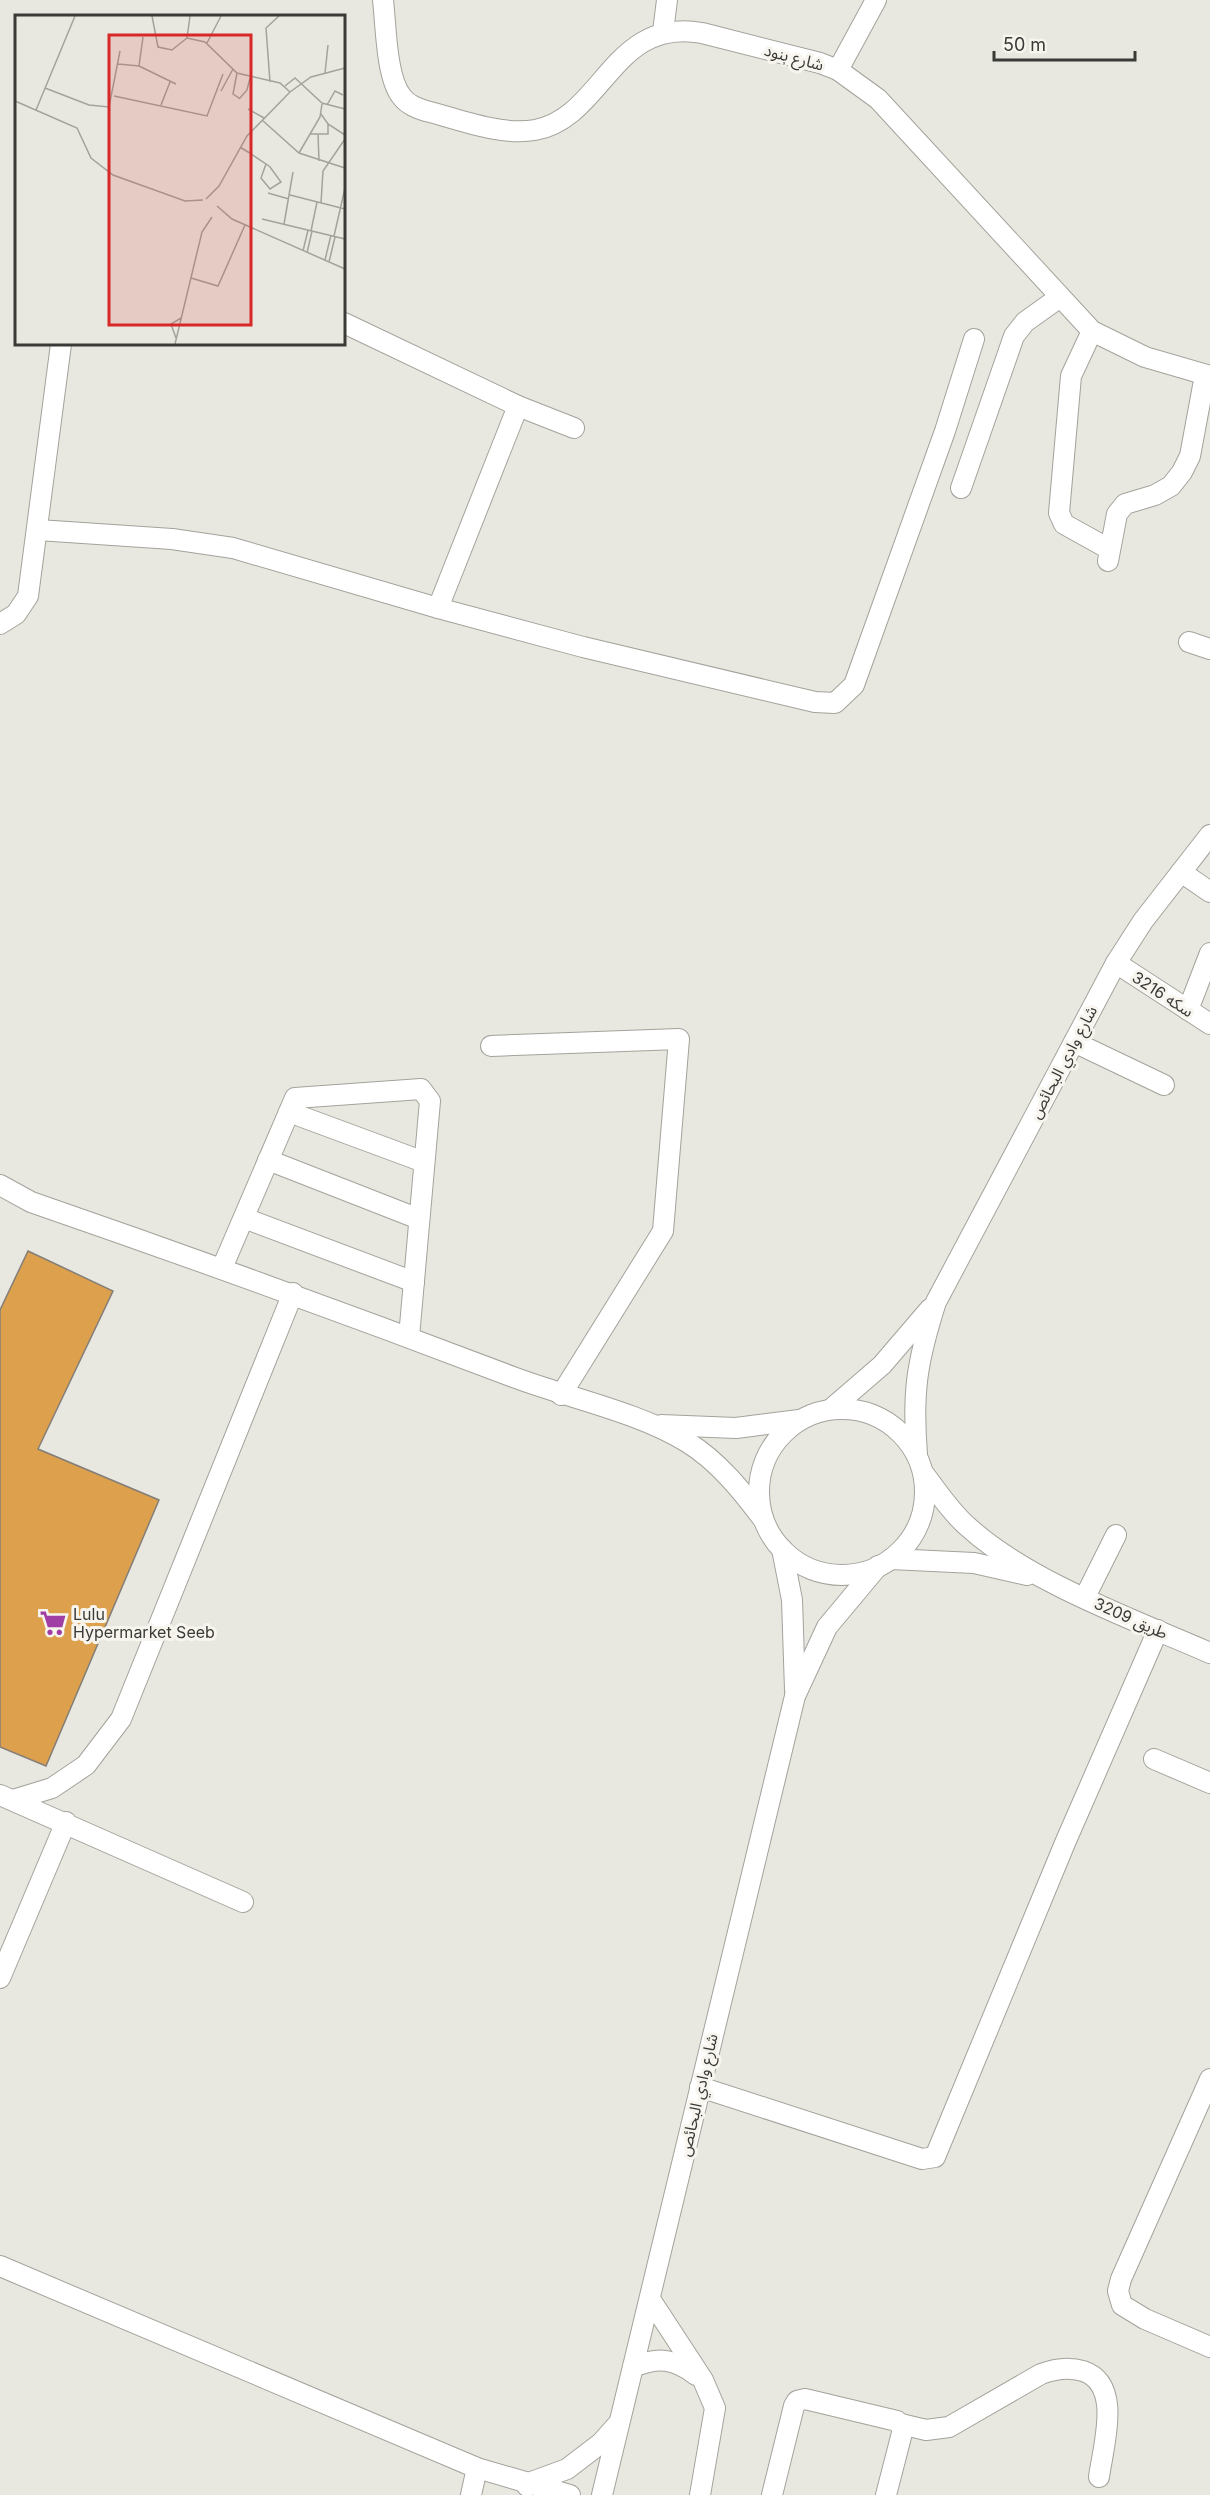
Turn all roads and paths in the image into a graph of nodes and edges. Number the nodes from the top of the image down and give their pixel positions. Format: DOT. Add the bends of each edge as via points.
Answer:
graph roads {
  1 [pos="383,0"];
  2 [pos="667,0"];
  3 [pos="876,0"];
  4 [pos="663,32"];
  5 [pos="838,70"];
  6 [pos="1060,297"];
  7 [pos="345,323"];
  8 [pos="1092,330"];
  9 [pos="974,339"];
  10 [pos="61,345"];
  11 [pos="1208,376"];
  12 [pos="518,406"];
  13 [pos="574,428"];
  14 [pos="961,488"];
  15 [pos="38,530"];
  16 [pos="438,608"];
  17 [pos="0,624"];
  18 [pos="1189,642"];
  19 [pos="1210,649"];
  20 [pos="1210,835"];
  21 [pos="1181,872"];
  22 [pos="1210,892"];
  23 [pos="1210,953"];
  24 [pos="1116,963"];
  25 [pos="1188,1010"];
  26 [pos="1210,1024"];
  27 [pos="1074,1042"];
  28 [pos="491,1046"];
  29 [pos="1164,1085"];
  30 [pos="289,1112"];
  31 [pos="268,1160"];
  32 [pos="424,1162"];
  33 [pos="0,1185"];
  34 [pos="244,1218"];
  35 [pos="419,1219"];
  36 [pos="222,1268"];
  37 [pos="414,1282"];
  38 [pos="293,1293"];
  39 [pos="936,1302"];
  40 [pos="409,1337"];
  41 [pos="561,1395"];
  42 [pos="831,1409"];
  43 [pos="801,1419"];
  44 [pos="652,1424"];
  45 [pos="917,1454"];
  46 [pos="924,1474"];
  47 [pos="763,1520"];
  48 [pos="1116,1534"];
  49 [pos="782,1549"];
  50 [pos="885,1563"];
  51 [pos="1052,1583"];
  52 [pos="1084,1597"];
  53 [pos="1158,1630"];
  54 [pos="1210,1653"];
  55 [pos="795,1696"];
  56 [pos="1154,1759"];
  57 [pos="1210,1783"];
  58 [pos="7,1798"];
  59 [pos="66,1822"];
  60 [pos="243,1902"];
  61 [pos="0,1978"];
  62 [pos="1210,2079"];
  63 [pos="700,2087"];
  64 [pos="0,2266"];
  65 [pos="650,2299"];
  66 [pos="1210,2347"];
  67 [pos="633,2367"];
  68 [pos="703,2380"];
  69 [pos="620,2422"];
  70 [pos="901,2424"];
  71 [pos="477,2468"];
  72 [pos="1099,2477"];
  73 [pos="529,2489"];
  74 [pos="471,2495"];
  75 [pos="570,2495"];
  76 [pos="602,2495"];
  77 [pos="699,2495"];
  78 [pos="772,2495"];
  79 [pos="886,2495"];
  1 -- 4 [label="street, شارع بنود" via="392,74 402,98 426,111 518,132 544,127 567,114 645,39"];
  2 -- 4 [label="street"];
  3 -- 5 [label="street"];
  4 -- 5 [label="street, شارع بنود" via="702,33"];
  5 -- 6 [label="street, شارع بنود" via="878,99"];
  6 -- 8 [label="street, شارع بنود"];
  6 -- 14 [label="street" via="1025,322 1014,336"];
  7 -- 12 [label="street"];
  8 -- 11 [label="street, شارع بنود" via="1144,357"];
  8 -- 11 [label="street" via="1071,376 1059,513 1064,524 1108,555 1117,514 1125,504 1155,495 1182,472 1190,456"];
  9 -- 16 [label="street" via="854,685 835,703 803,699 583,647"];
  10 -- 15 [label="street"];
  12 -- 13 [label="street"];
  12 -- 16 [label="street"];
  15 -- 16 [label="street" via="172,539 233,548"];
  15 -- 17 [label="street" via="28,596 16,614"];
  18 -- 19 [label="street"];
  20 -- 21 [label="street, شارع وادي البحائص"];
  21 -- 22 [label="street"];
  21 -- 24 [label="street, شارع وادي البحائص"];
  23 -- 25 [label="street"];
  24 -- 25 [label="street, سكه 3216"];
  24 -- 27 [label="street, شارع وادي البحائص"];
  25 -- 26 [label="street, سكه 3216"];
  27 -- 29 [label="street"];
  27 -- 39 [label="street, شارع وادي البحائص"];
  28 -- 41 [label="street" via="679,1039 663,1231"];
  30 -- 31 [label="street"];
  30 -- 32 [label="street"];
  30 -- 32 [label="street" via="295,1098 421,1089 430,1101"];
  31 -- 34 [label="street"];
  31 -- 35 [label="street"];
  32 -- 35 [label="street"];
  33 -- 36 [label="street" via="31,1202"];
  34 -- 36 [label="street"];
  34 -- 37 [label="street"];
  35 -- 37 [label="street"];
  36 -- 38 [label="street"];
  37 -- 40 [label="street"];
  38 -- 40 [label="street"];
  38 -- 58 [label="street" via="121,1719 86,1765 52,1788"];
  39 -- 42 [label="street" via="882,1365"];
  39 -- 45 [label="street" via="921,1349 915,1385"];
  40 -- 41 [label="street"];
  41 -- 44 [label="street"];
  42 -- 43 [label="street"];
  42 -- 45 [label="street" via="852,1409 881,1419 906,1437"];
  43 -- 44 [label="street" via="736,1428"];
  43 -- 47 [label="street" via="785,1431 764,1462 759,1481"];
  44 -- 47 [label="street" via="707,1456"];
  45 -- 46 [label="street"];
  46 -- 50 [label="street" via="926,1490 920,1521 903,1549"];
  46 -- 51 [label="street" via="969,1528"];
  47 -- 49 [label="street"];
  48 -- 52 [label="street"];
  49 -- 50 [label="street" via="811,1569 827,1573 862,1572"];
  49 -- 55 [label="street" via="792,1600"];
  50 -- 51 [label="street" via="974,1563"];
  50 -- 55 [label="street" via="827,1627"];
  51 -- 52 [label="street, طريق 3209"];
  52 -- 53 [label="street, طريق 3209"];
  53 -- 54 [label="street, طريق 3209"];
  53 -- 63 [label="street" via="935,2157 922,2159"];
  55 -- 63 [label="street, شارع وادي البحائص"];
  56 -- 57 [label="street"];
  58 -- 59 [label="street"];
  59 -- 60 [label="street"];
  59 -- 61 [label="street"];
  62 -- 66 [label="street" via="1118,2291 1122,2306"];
  63 -- 65 [label="street, شارع وادي البحائص"];
  64 -- 71 [label="street"];
  65 -- 67 [label="street, شارع وادي البحائص"];
  65 -- 68 [label="street"];
  67 -- 68 [label="street" via="664,2359 684,2366"];
  67 -- 69 [label="street, شارع وادي البحائص"];
  68 -- 77 [label="street" via="715,2414"];
  69 -- 73 [label="street" via="601,2443 567,2469"];
  69 -- 76 [label="street, شارع وادي البحائص"];
  70 -- 72 [label="street" via="926,2430 949,2427 1041,2374 1078,2369 1098,2380 1107,2401"];
  70 -- 78 [label="street" via="805,2399 797,2401"];
  70 -- 79 [label="street"];
  71 -- 73 [label="street"];
  71 -- 74 [label="street"];
  73 -- 75 [label="street"];
}
